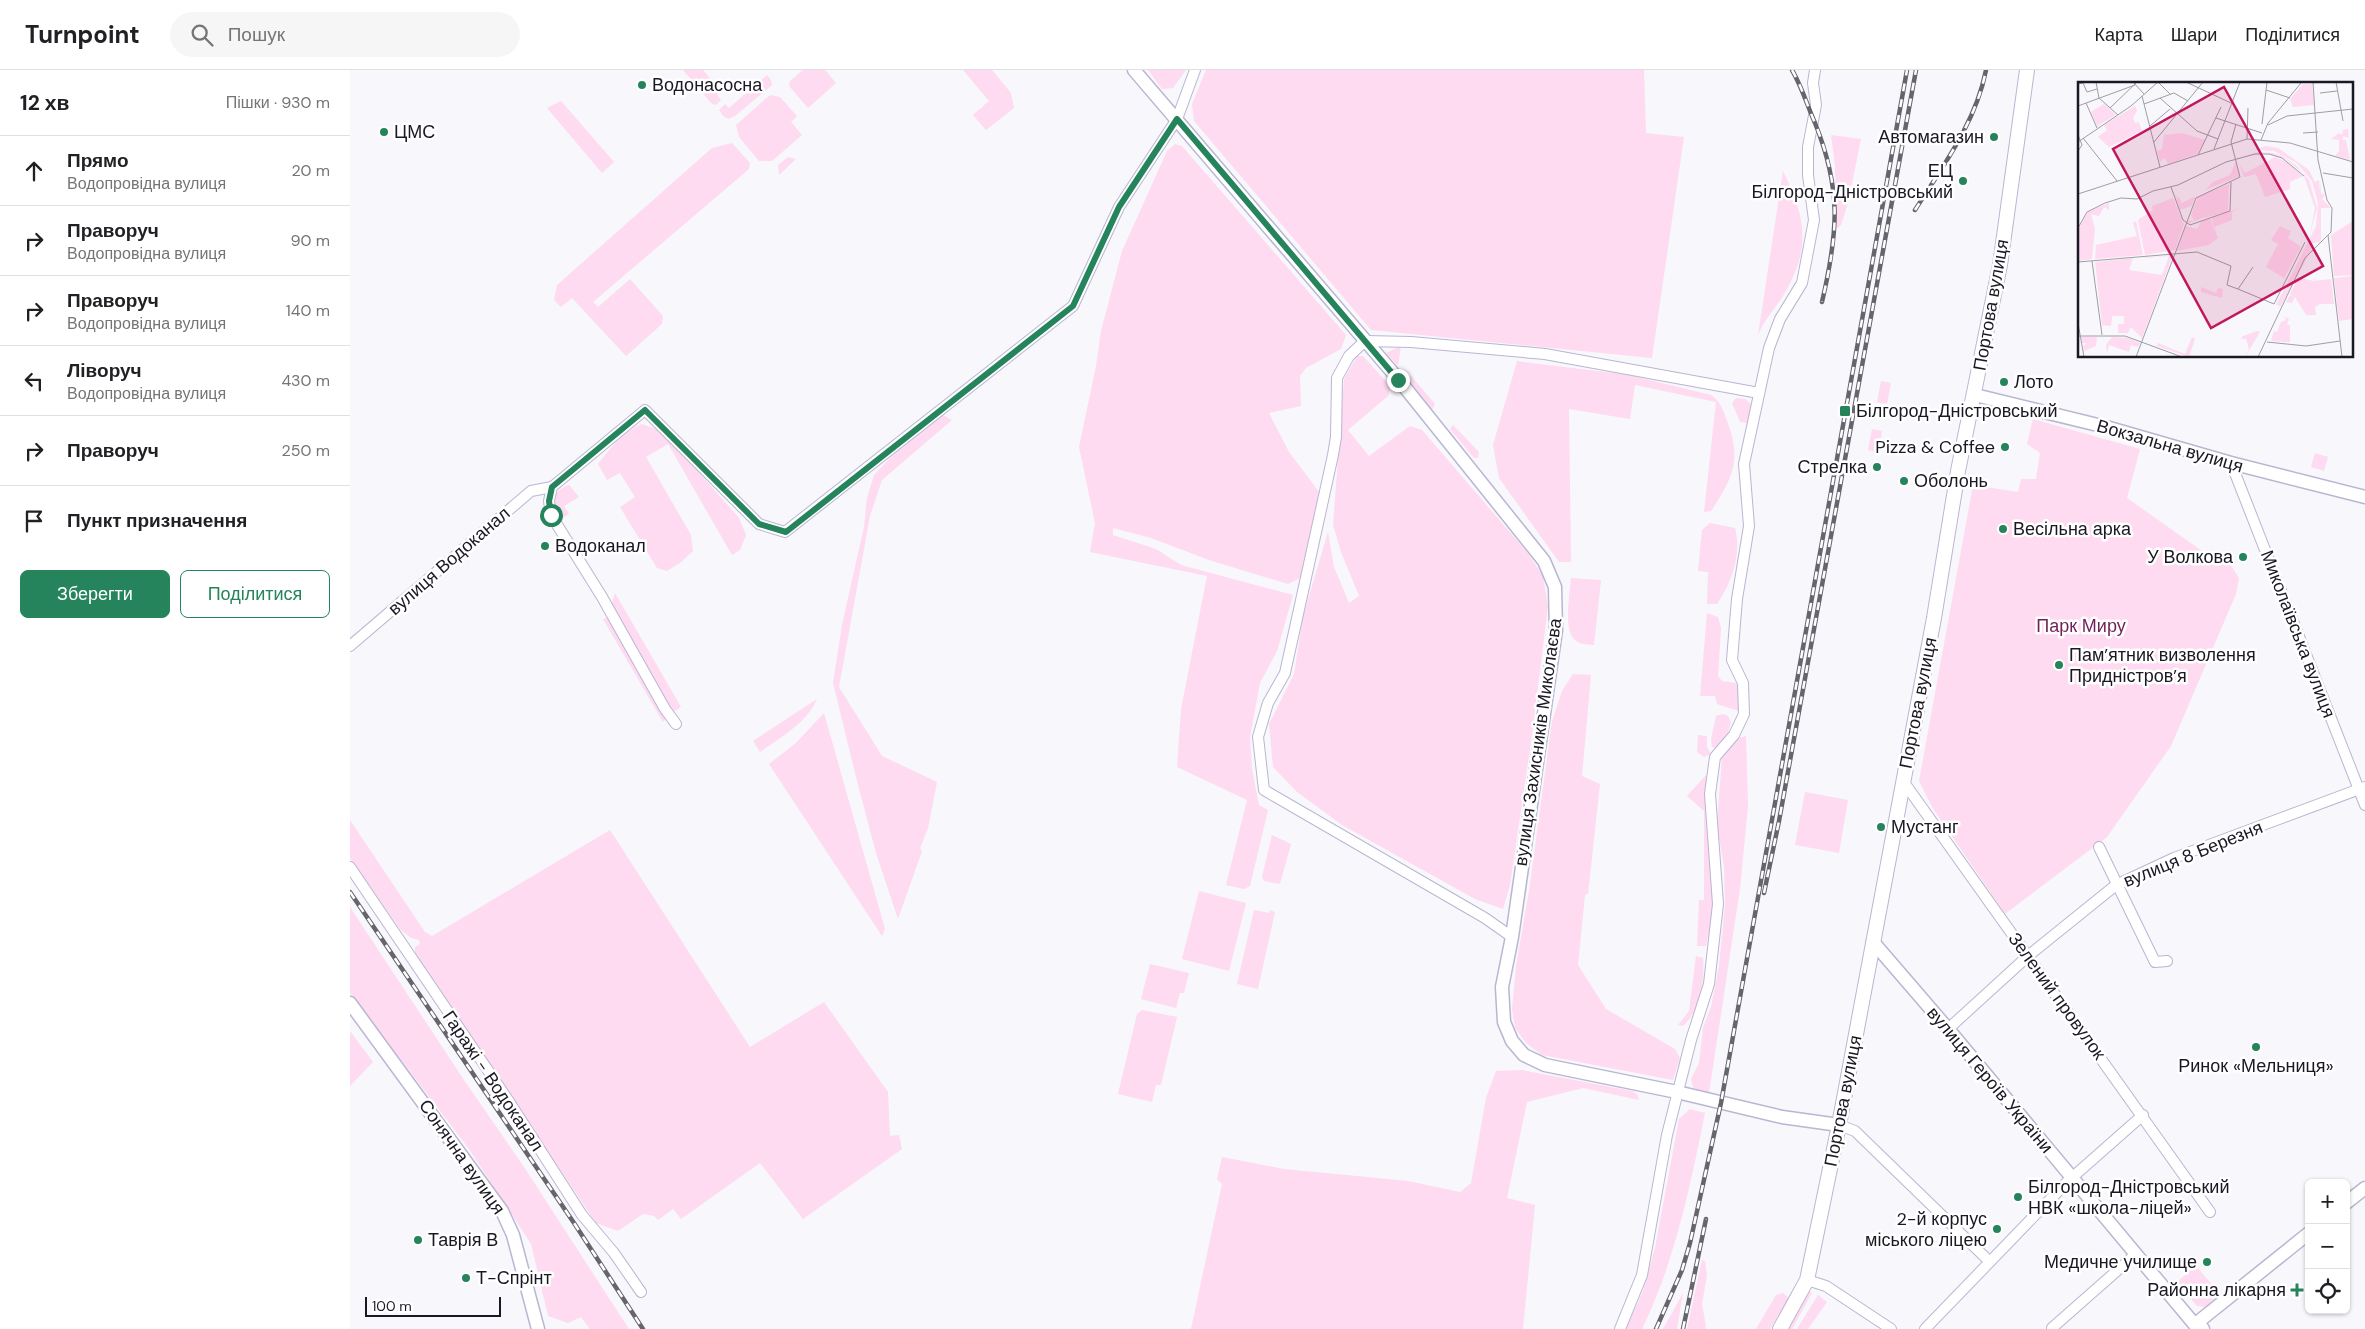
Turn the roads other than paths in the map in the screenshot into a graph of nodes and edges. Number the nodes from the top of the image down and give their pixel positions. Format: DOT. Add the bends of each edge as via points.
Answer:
graph roads {
  1 [pos="1134,70"];
  2 [pos="1195,70"];
  3 [pos="1815,70"];
  4 [pos="2027,70"];
  5 [pos="1177,119"];
  6 [pos="1365,341"];
  7 [pos="1759,393"];
  8 [pos="1975,396"];
  9 [pos="2231,463"];
  10 [pos="552,487"];
  11 [pos="2365,497"];
  12 [pos="350,646"];
  13 [pos="676,724"];
  14 [pos="1903,781"];
  15 [pos="2362,788"];
  16 [pos="2365,805"];
  17 [pos="2099,847"];
  18 [pos="350,867"];
  19 [pos="2116,885"];
  20 [pos="1512,937"];
  21 [pos="1873,942"];
  22 [pos="2028,956"];
  23 [pos="2167,961"];
  24 [pos="350,1003"];
  25 [pos="1948,1029"];
  26 [pos="1677,1092"];
  27 [pos="2143,1115"];
  28 [pos="1839,1125"];
  29 [pos="2072,1178"];
  30 [pos="2365,1188"];
  31 [pos="2350,1200"];
  32 [pos="2210,1212"];
  33 [pos="2305,1236"];
  34 [pos="2136,1254"];
  35 [pos="1989,1261"];
  36 [pos="1807,1280"];
  37 [pos="641,1292"];
  38 [pos="2200,1326"];
  39 [pos="2052,1328"];
  40 [pos="538,1329"];
  41 [pos="1620,1329"];
  42 [pos="1780,1329"];
  43 [pos="1891,1329"];
  44 [pos="1925,1329"];
  1 -- 5 [label="street, вулиця Захисників Миколаєва"];
  2 -- 5 [label="street"];
  3 -- 7 [label="street" via="1816,105 1808,147 1814,220 1802,283 1780,319 1769,348"];
  4 -- 8 [label="main road, Портова вулиця" via="2000,264"];
  5 -- 6 [label="street, вулиця Захисників Миколаєва"];
  5 -- 10 [label="street" via="1119,207 1073,306 786,532 759,524 645,410"];
  6 -- 7 [label="street" via="1545,354"];
  6 -- 20 [label="street, вулиця Захисників Миколаєва" via="1544,561 1555,586 1556,630"];
  6 -- 20 [label="street" via="1349,356 1337,378 1336,437 1285,672 1268,703 1258,737 1264,790 1485,918"];
  7 -- 26 [label="street" via="1744,464 1749,526 1737,599 1732,660 1743,683 1744,714 1734,735 1714,757 1710,794 1718,904 1710,984"];
  8 -- 9 [label="street, Вокзальна вулиця"];
  8 -- 14 [label="main road, Портова вулиця" via="1958,471"];
  9 -- 11 [label="street, Вокзальна вулиця"];
  9 -- 15 [label="street, Миколаївська вулиця"];
  10 -- 12 [label="street, вулиця Водоканал" via="531,491"];
  10 -- 13 [label="street" via="551,515"];
  14 -- 21 [label="main road, Портова вулиця"];
  14 -- 22 [label="street, Зелений провулок"];
  15 -- 16 [label="street, Миколаївська вулиця"];
  15 -- 19 [label="street, вулиця 8 Березня" via="2174,858"];
  17 -- 19 [label="street"];
  18 -- 37 [label="street, Гаражі - Водоканал" via="582,1215"];
  19 -- 22 [label="street, вулиця 8 Березня"];
  19 -- 23 [label="street" via="2155,962"];
  20 -- 26 [label="street, вулиця Захисників Миколаєва" via="1502,987 1504,1022 1512,1041 1524,1055 1545,1065"];
  21 -- 25 [label="street, вулиця Героїв України"];
  21 -- 28 [label="main road, Портова вулиця"];
  22 -- 25 [label="street, вулиця 8 Березня"];
  22 -- 27 [label="street, Зелений провулок"];
  24 -- 40 [label="street, Сонячна вулиця" via="502,1211 513,1234"];
  25 -- 29 [label="street, вулиця Героїв України"];
  26 -- 28 [label="street, вулиця Захисників Миколаєва" via="1782,1117"];
  26 -- 41 [label="street" via="1642,1274"];
  27 -- 29 [label="street"];
  27 -- 32 [label="street, Зелений провулок"];
  28 -- 35 [label="street" via="1855,1131"];
  28 -- 36 [label="main road, Портова вулиця"];
  29 -- 34 [label="street, вулиця Героїв України"];
  29 -- 35 [label="street"];
  30 -- 31 [label="street"];
  33 -- 38 [label="street"];
  34 -- 38 [label="street, вулиця Героїв України" via="2195,1325"];
  34 -- 39 [label="street"];
  35 -- 44 [label="street"];
  36 -- 42 [label="main road, Портова вулиця"];
  36 -- 43 [label="street" via="1826,1286"];
}
